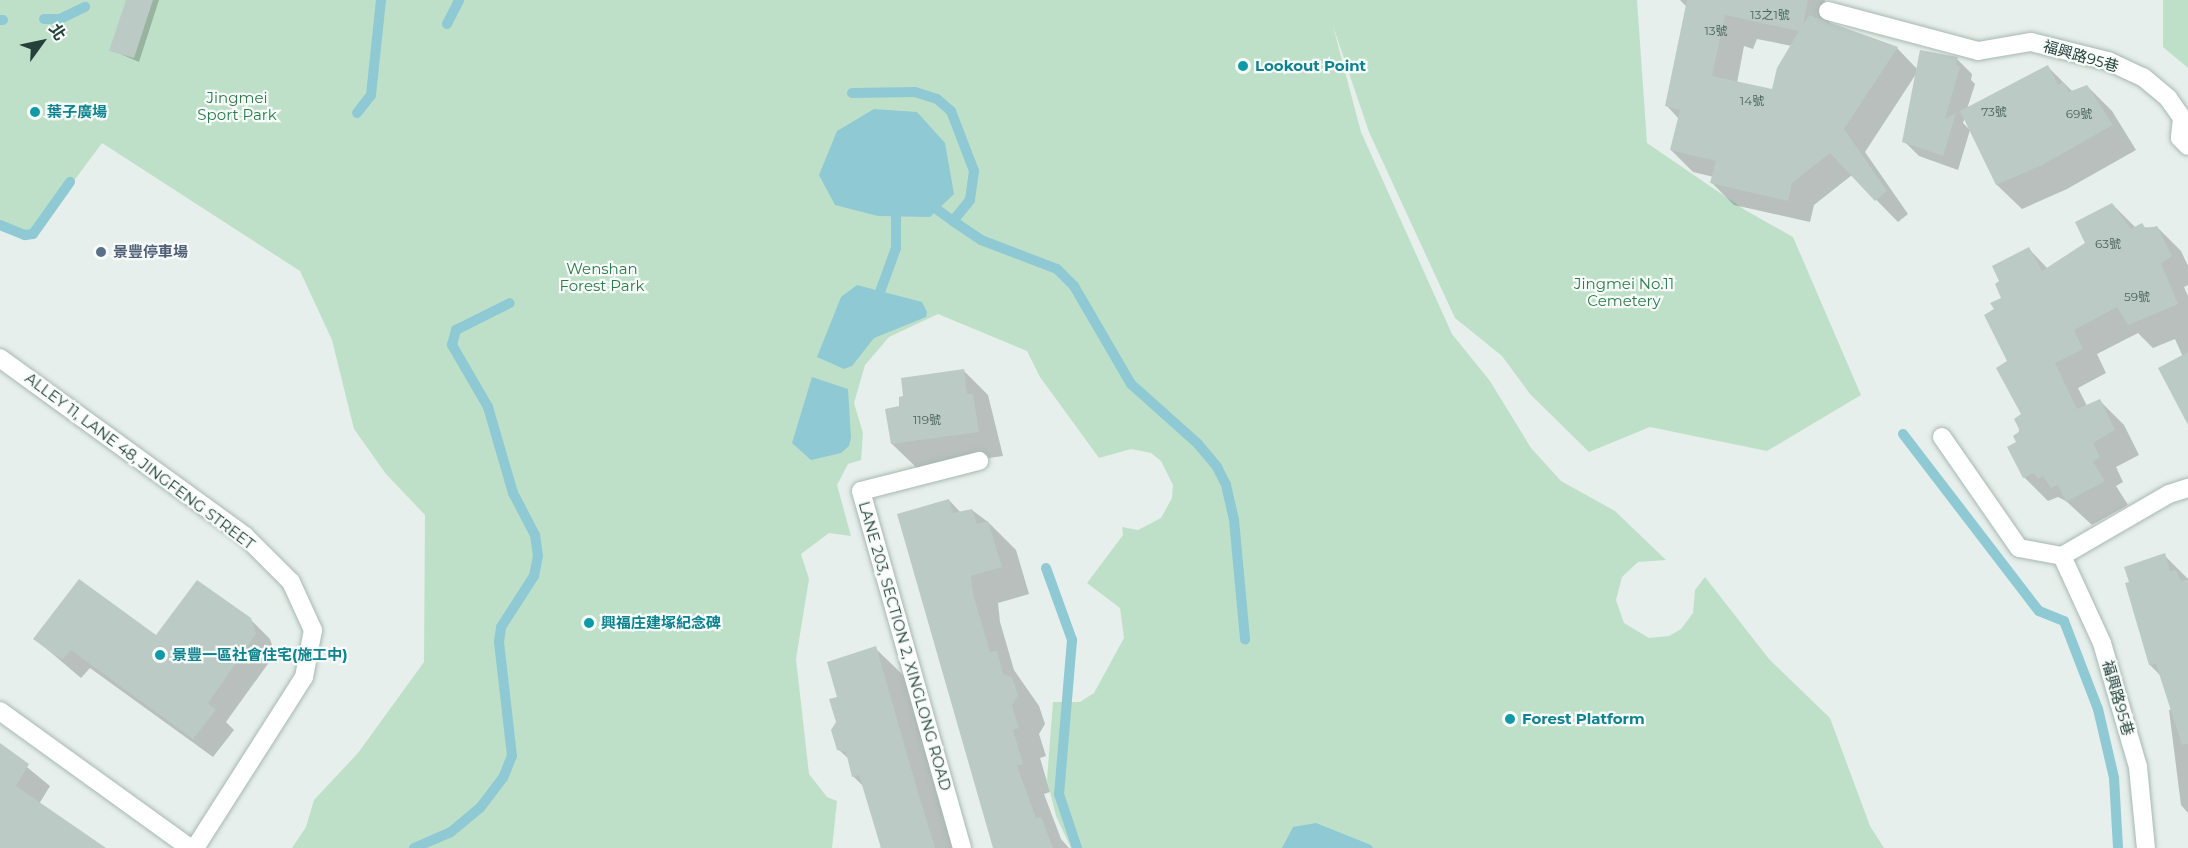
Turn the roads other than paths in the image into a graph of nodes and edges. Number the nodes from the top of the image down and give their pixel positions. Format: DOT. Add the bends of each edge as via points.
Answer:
graph roads {
  1 [pos="1828,11"];
  2 [pos="2188,146"];
  3 [pos="0,358"];
  4 [pos="1942,437"];
  5 [pos="979,460"];
  6 [pos="2188,489"];
  7 [pos="2062,556"];
  8 [pos="0,711"];
  9 [pos="193,848"];
  10 [pos="962,848"];
  11 [pos="2146,848"];
  1 -- 2 [label="street, 福興路95巷" via="1978,51 2031,42 2109,61 2143,77 2168,98 2182,118 2180,138"];
  3 -- 9 [label="street, ALLEY 11, LANE 48, JINGFENG STREET" via="246,536 291,582 313,630 304,677"];
  4 -- 7 [label="street" via="2019,548"];
  5 -- 10 [label="street, LANE 203, SECTION 2, XINGLONG ROAD" via="861,491"];
  6 -- 7 [label="street" via="2169,494"];
  7 -- 11 [label="street, 福興路95巷" via="2102,643 2138,767"];
  8 -- 9 [label="street"];
}
